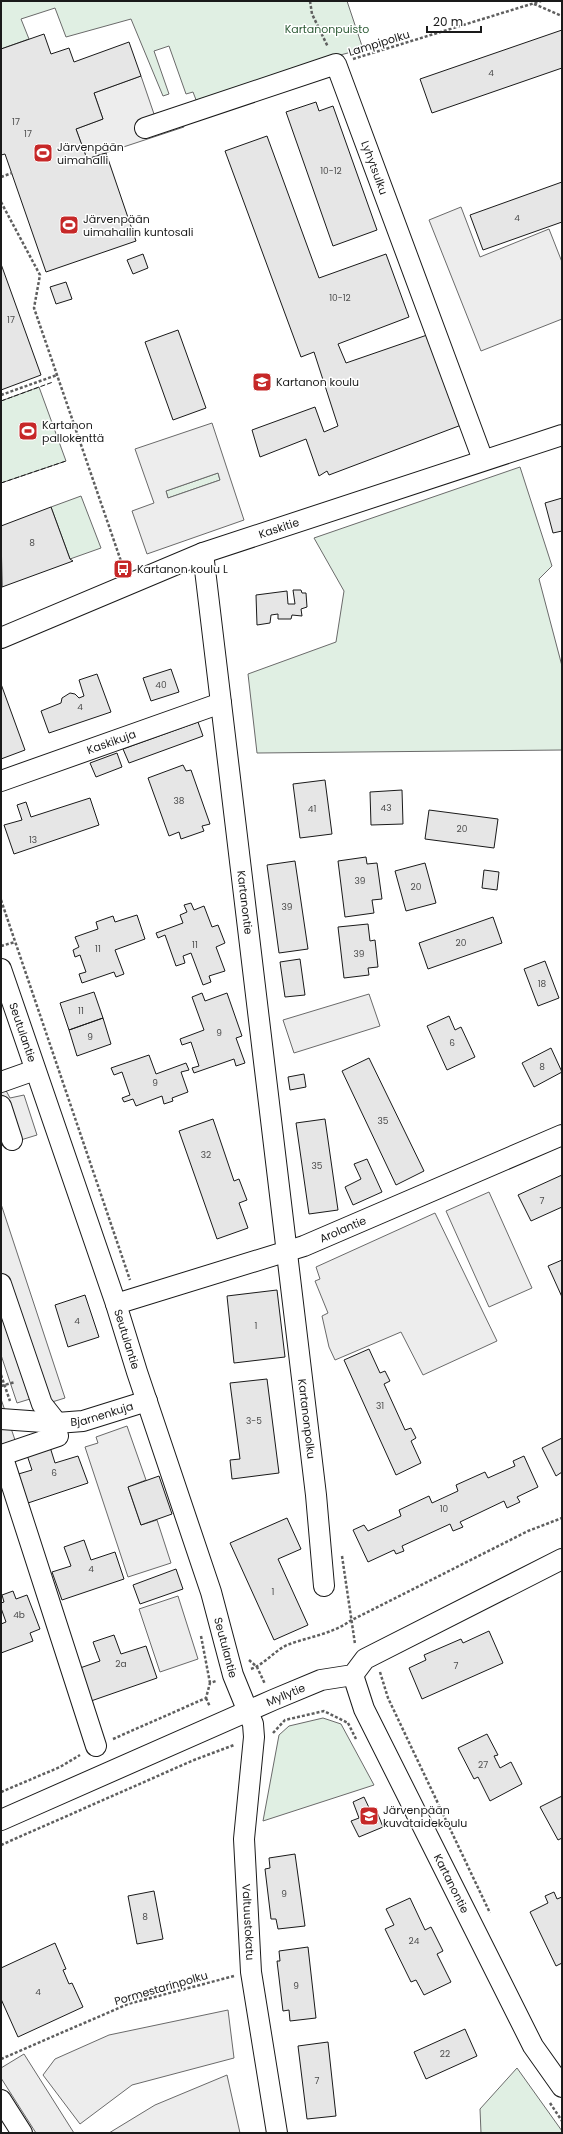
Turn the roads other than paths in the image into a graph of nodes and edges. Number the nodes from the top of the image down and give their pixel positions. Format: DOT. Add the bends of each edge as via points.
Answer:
graph roads {
  1 [pos="145,128"];
  2 [pos="562,435"];
  3 [pos="483,460"];
  4 [pos="203,553"];
  5 [pos="1,638"];
  6 [pos="221,703"];
  7 [pos="1,781"];
  8 [pos="1,969"];
  9 [pos="35,1070"];
  10 [pos="1,1082"];
  11 [pos="1,1106"];
  12 [pos="562,1135"];
  13 [pos="12,1140"];
  14 [pos="287,1251"];
  15 [pos="1,1284"];
  16 [pos="116,1304"];
  17 [pos="146,1401"];
  18 [pos="1,1419"];
  19 [pos="58,1430"];
  20 [pos="562,1559"];
  21 [pos="324,1586"];
  22 [pos="353,1674"];
  23 [pos="248,1710"];
  24 [pos="96,1746"];
  25 [pos="1,1820"];
  26 [pos="562,2087"];
  27 [pos="1,2100"];
  28 [pos="22,2133"];
  29 [pos="276,2133"];
  1 -- 3 [label="street, Lyhytsulku" via="336,64"];
  2 -- 3 [label="street, Kaskitie"];
  3 -- 4 [label="street, Kaskitie"];
  4 -- 5 [label="street, Kaskitie"];
  4 -- 6 [label="street, Kartanontie"];
  6 -- 7 [label="street, Kaskikuja"];
  6 -- 14 [label="street, Kartanontie"];
  8 -- 9 [label="street, Seutulantie"];
  9 -- 10 [label="street"];
  9 -- 16 [label="street, Seutulantie"];
  11 -- 13 [label="street"];
  12 -- 14 [label="street, Arolantie" via="304,1246"];
  14 -- 16 [label="street, Arolantie"];
  14 -- 21 [label="street, Kartanonpolku" via="316,1495"];
  15 -- 19 [label="street" via="42,1404"];
  16 -- 17 [label="street, Seutulantie"];
  17 -- 19 [label="street, Bjarnenkuja"];
  17 -- 23 [label="street, Seutulantie" via="211,1592 233,1675"];
  18 -- 19 [label="street"];
  19 -- 24 [label="street" via="2,1455"];
  20 -- 22 [label="street" via="365,1658"];
  22 -- 23 [label="street, Myllytie" via="321,1680"];
  22 -- 26 [label="street, Kartanontie" via="364,1709 533,2046"];
  23 -- 25 [label="street, Myllytie"];
  23 -- 29 [label="street, Valtuustokatu" via="254,1737 244,1839 251,1972"];
  27 -- 28 [label="street"];
}
